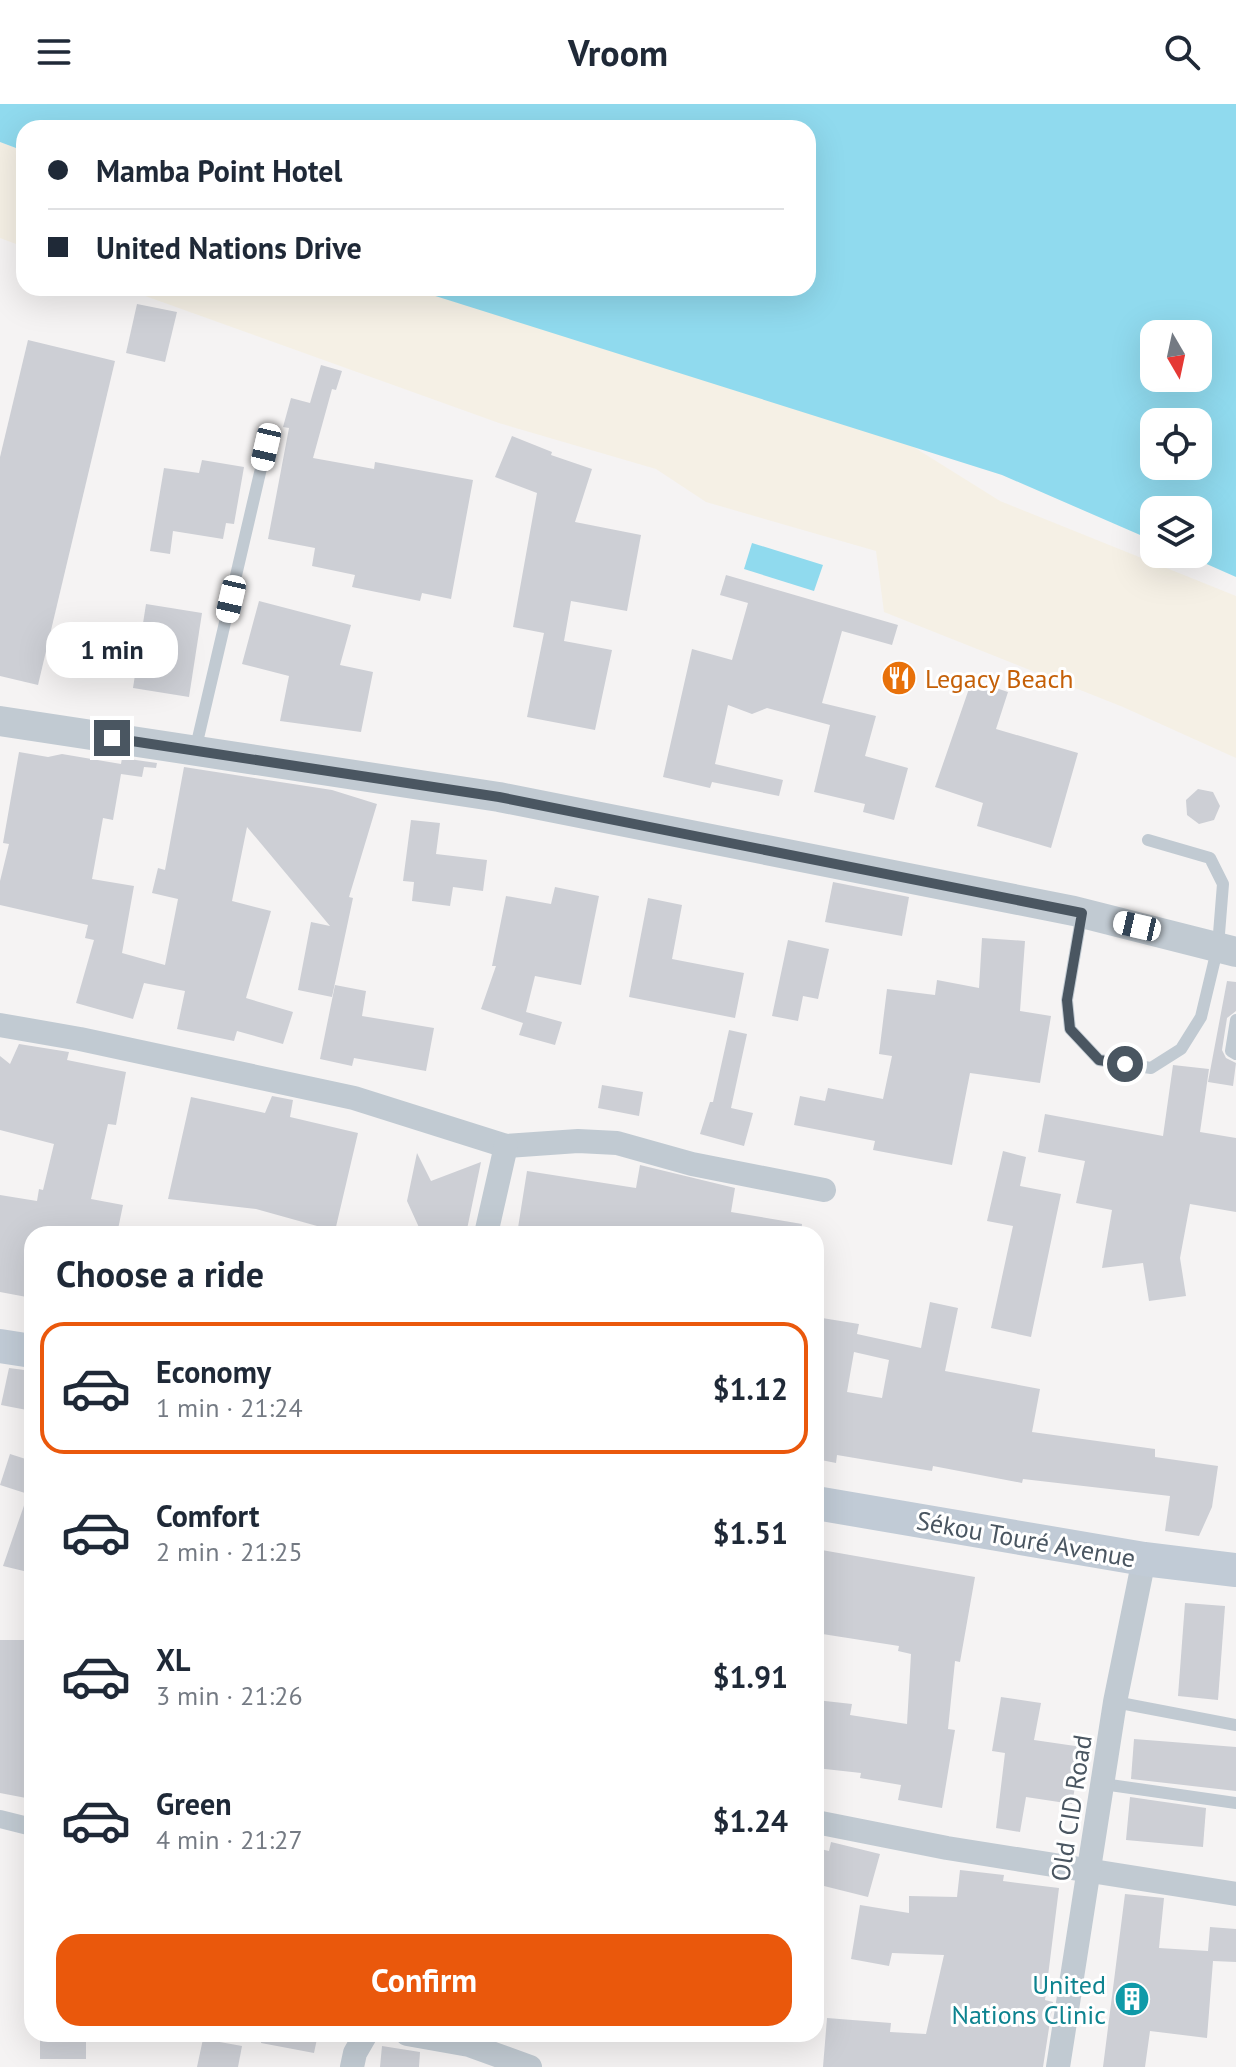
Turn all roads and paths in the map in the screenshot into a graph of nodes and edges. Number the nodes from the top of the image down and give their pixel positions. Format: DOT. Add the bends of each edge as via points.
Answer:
graph roads {
  1 [pos="266,447"];
  2 [pos="0,721"];
  3 [pos="195,751"];
  4 [pos="1148,840"];
  5 [pos="1082,913"];
  6 [pos="1227,949"];
  7 [pos="1236,1020"];
  8 [pos="0,1025"];
  9 [pos="1236,1054"];
  10 [pos="506,1146"];
  11 [pos="824,1190"];
  12 [pos="488,1226"];
  13 [pos="0,1346"];
  14 [pos="24,1350"];
  15 [pos="824,1504"];
  16 [pos="1144,1559"];
  17 [pos="1236,1570"];
  18 [pos="1115,1702"];
  19 [pos="1236,1725"];
  20 [pos="1103,1784"];
  21 [pos="1236,1803"];
  22 [pos="0,1819"];
  23 [pos="824,1823"];
  24 [pos="24,1825"];
  25 [pos="1090,1872"];
  26 [pos="1236,1894"];
  27 [pos="361,2042"];
  28 [pos="452,2042"];
  29 [pos="352,2067"];
  30 [pos="530,2067"];
  31 [pos="1058,2067"];
  1 -- 3 [label="lane"];
  2 -- 3 [label="street"];
  3 -- 5 [label="street" via="499,797"];
  4 -- 6 [label="lane" via="1210,858 1223,884"];
  5 -- 6 [label="street"];
  5 -- 6 [label="lane" via="1067,1000 1070,1029 1099,1060 1151,1068 1181,1049 1201,1017"];
  7 -- 9 [label="lane" via="1231,1051"];
  8 -- 10 [label="street" via="354,1098"];
  10 -- 11 [label="street" via="617,1143"];
  10 -- 12 [label="street"];
  13 -- 14 [label="main road"];
  15 -- 16 [label="main road, Sékou Touré Avenue"];
  16 -- 17 [label="main road, Sékou Touré Avenue"];
  16 -- 18 [label="street, Old CID Road"];
  18 -- 19 [label="lane"];
  18 -- 20 [label="street, Old CID Road"];
  20 -- 21 [label="lane"];
  20 -- 25 [label="street, Old CID Road"];
  22 -- 24 [label="street"];
  23 -- 25 [label="street"];
  25 -- 26 [label="street"];
  25 -- 31 [label="street, Old CID Road"];
  27 -- 29 [label="street"];
  28 -- 30 [label="street"];
}
